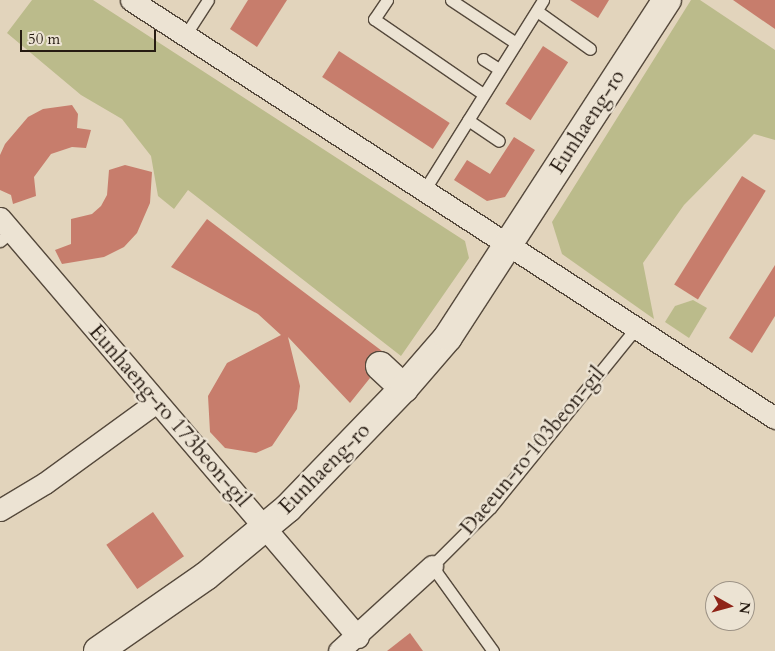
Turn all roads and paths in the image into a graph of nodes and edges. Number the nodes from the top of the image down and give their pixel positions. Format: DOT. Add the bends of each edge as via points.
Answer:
graph roads {
  1 [pos="132,0"];
  2 [pos="208,0"];
  3 [pos="387,0"];
  4 [pos="451,0"];
  5 [pos="544,0"];
  6 [pos="667,0"];
  7 [pos="537,11"];
  8 [pos="186,34"];
  9 [pos="516,43"];
  10 [pos="590,49"];
  11 [pos="483,59"];
  12 [pos="499,69"];
  13 [pos="483,94"];
  14 [pos="468,120"];
  15 [pos="500,141"];
  16 [pos="425,189"];
  17 [pos="4,230"];
  18 [pos="510,244"];
  19 [pos="635,329"];
  20 [pos="380,366"];
  21 [pos="404,388"];
  22 [pos="155,403"];
  23 [pos="775,418"];
  24 [pos="0,510"];
  25 [pos="267,526"];
  26 [pos="432,566"];
  27 [pos="358,637"];
  28 [pos="98,651"];
  29 [pos="339,651"];
  30 [pos="493,651"];
  1 -- 8 [label="street"];
  2 -- 8 [label="lane"];
  3 -- 13 [label="lane" via="374,19"];
  4 -- 9 [label="lane"];
  5 -- 7 [label="lane"];
  6 -- 18 [label="street, Eunhaeng-ro"];
  7 -- 9 [label="lane"];
  7 -- 10 [label="lane"];
  8 -- 16 [label="street"];
  9 -- 12 [label="lane"];
  11 -- 12 [label="lane"];
  12 -- 13 [label="lane"];
  13 -- 14 [label="lane"];
  14 -- 15 [label="lane"];
  14 -- 16 [label="lane"];
  16 -- 18 [label="street"];
  17 -- 22 [label="street, Eunhaeng-ro 173beon-gil"];
  18 -- 19 [label="street"];
  18 -- 21 [label="street, Eunhaeng-ro" via="448,337"];
  19 -- 23 [label="street"];
  19 -- 26 [label="lane, Daeeun-ro 103beon-gil" via="491,507"];
  20 -- 21 [label="street"];
  21 -- 25 [label="street, Eunhaeng-ro" via="324,474"];
  22 -- 24 [label="street" via="47,482"];
  22 -- 25 [label="street, Eunhaeng-ro 173beon-gil"];
  25 -- 27 [label="street, Eunhaeng-ro 173beon-gil"];
  25 -- 28 [label="street, Eunhaeng-ro" via="206,576"];
  26 -- 27 [label="street, Daeeun-ro 103beon-gil"];
  26 -- 30 [label="lane"];
  27 -- 29 [label="street, Daeeun-ro 103beon-gil"];
}
